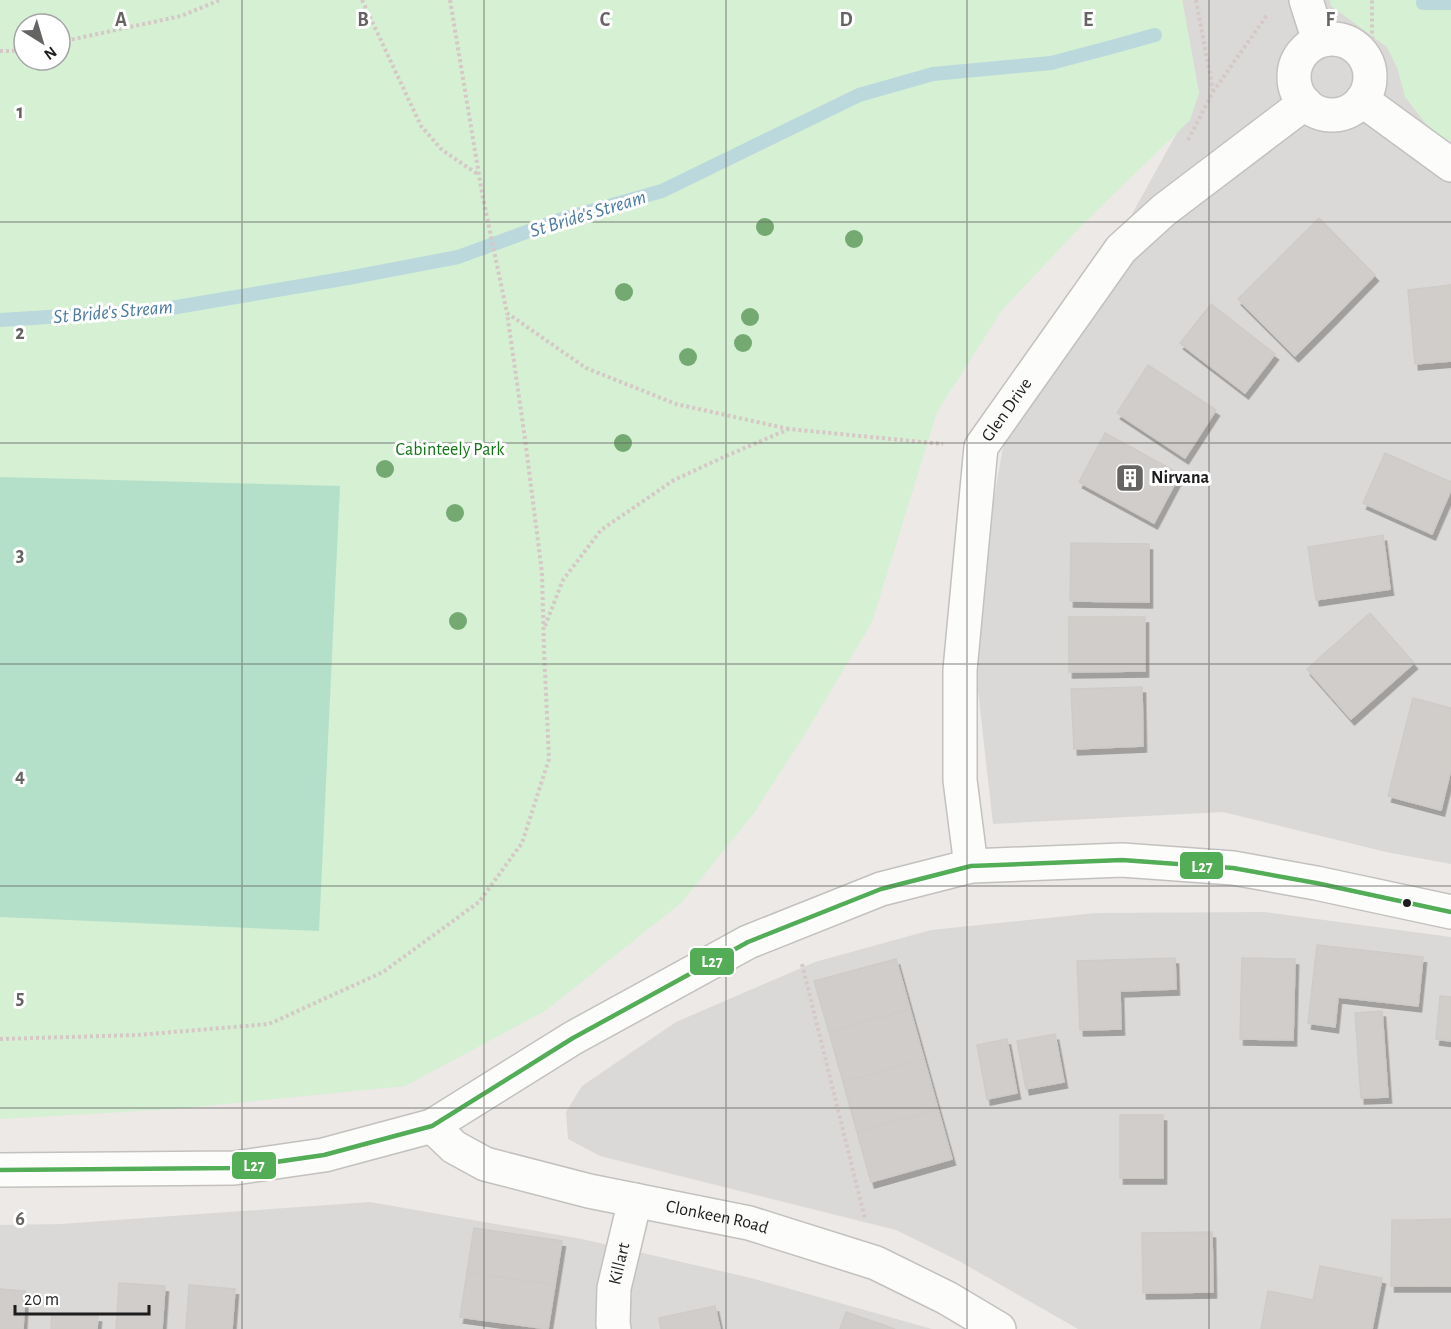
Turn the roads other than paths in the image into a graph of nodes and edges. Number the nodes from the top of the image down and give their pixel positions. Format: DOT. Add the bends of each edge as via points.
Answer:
graph roads {
  1 [pos="1306,0"];
  2 [pos="1319,41"];
  3 [pos="1362,100"];
  4 [pos="1305,103"];
  5 [pos="1451,165"];
  6 [pos="971,866"];
  7 [pos="1451,912"];
  8 [pos="432,1126"];
  9 [pos="0,1170"];
  10 [pos="635,1200"];
  11 [pos="614,1329"];
  12 [pos="999,1329"];
  1 -- 2 [label="street"];
  2 -- 3 [label="street" via="1343,40 1363,54 1371,77"];
  2 -- 4 [label="street" via="1300,56 1295,68 1294,81"];
  3 -- 4 [label="street" via="1353,109 1328,115"];
  3 -- 5 [label="street"];
  4 -- 6 [label="street, Glen Drive" via="1164,210 1121,249 981,447 960,670 960,780"];
  6 -- 7 [label="street" via="1122,860 1233,868"];
  6 -- 8 [label="street" via="881,889 748,942 573,1038"];
  8 -- 9 [label="street" via="324,1155 234,1168"];
  8 -- 10 [label="street, Clonkeen Road" via="454,1147 485,1164"];
  10 -- 11 [label="street, Killart" via="614,1288"];
  10 -- 12 [label="street, Clonkeen Road" via="749,1223 876,1263"];
}
